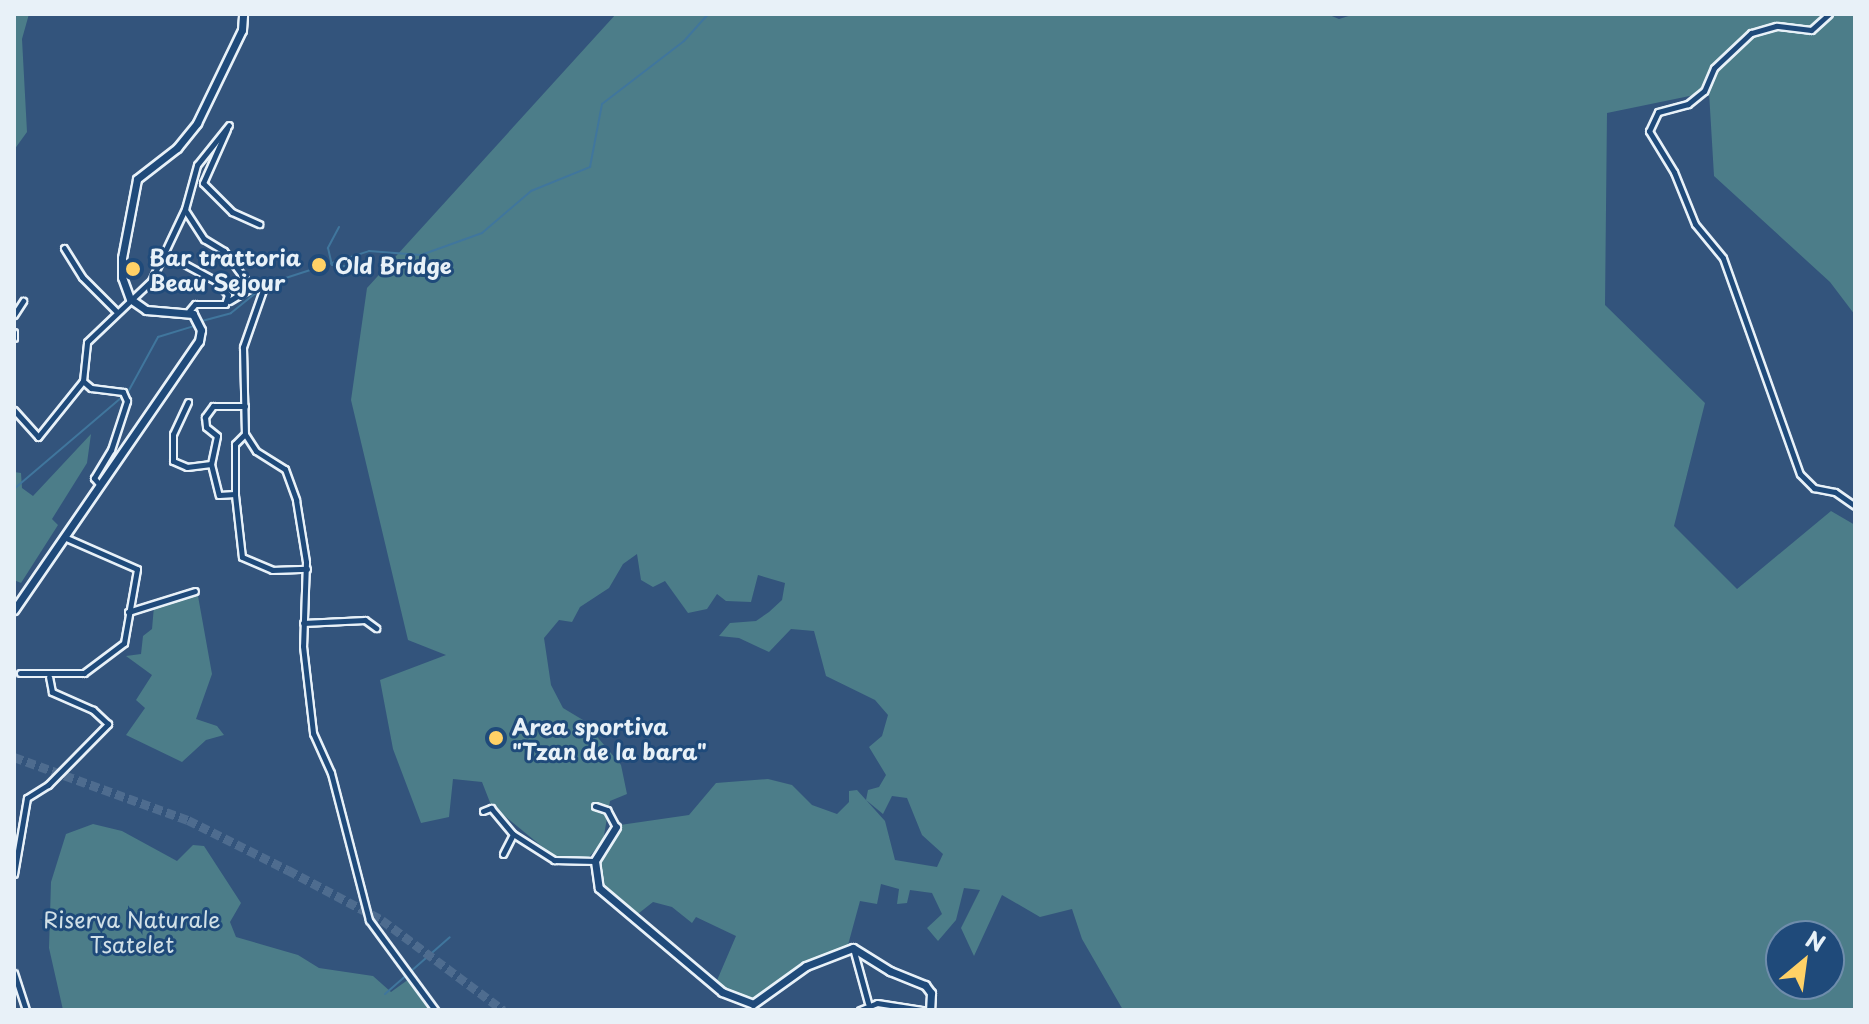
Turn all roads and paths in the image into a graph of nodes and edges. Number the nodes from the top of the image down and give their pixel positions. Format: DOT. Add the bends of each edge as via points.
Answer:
graph roads {
  1 [pos="243,14"];
  2 [pos="1829,14"];
  3 [pos="185,209"];
  4 [pos="259,224"];
  5 [pos="64,248"];
  6 [pos="166,254"];
  7 [pos="250,287"];
  8 [pos="130,299"];
  9 [pos="23,301"];
  10 [pos="229,301"];
  11 [pos="116,311"];
  12 [pos="189,311"];
  13 [pos="14,315"];
  14 [pos="83,381"];
  15 [pos="188,402"];
  16 [pos="245,406"];
  17 [pos="14,410"];
  18 [pos="245,434"];
  19 [pos="211,464"];
  20 [pos="99,484"];
  21 [pos="235,494"];
  22 [pos="1855,506"];
  23 [pos="64,537"];
  24 [pos="307,572"];
  25 [pos="195,591"];
  26 [pos="14,610"];
  27 [pos="128,612"];
  28 [pos="303,623"];
  29 [pos="376,628"];
  30 [pos="20,673"];
  31 [pos="49,677"];
  32 [pos="595,806"];
  33 [pos="483,811"];
  34 [pos="616,827"];
  35 [pos="513,834"];
  36 [pos="503,854"];
  37 [pos="595,861"];
  38 [pos="14,874"];
  39 [pos="853,948"];
  40 [pos="14,973"];
  41 [pos="868,1003"];
  42 [pos="755,1007"];
  43 [pos="26,1010"];
  44 [pos="435,1010"];
  45 [pos="860,1010"];
  46 [pos="923,1010"];
  47 [pos="930,1010"];
  1 -- 8 [label="main road" via="242,30 197,123 177,148 142,172 134,186 121,268"];
  2 -- 22 [label="street" via="1811,30 1776,26 1751,33 1714,68 1704,91 1688,104 1658,112 1649,131 1674,172 1695,224 1723,258 1800,474 1814,488 1835,492"];
  3 -- 4 [label="street" via="199,160 229,125 212,153 203,183 232,212"];
  3 -- 6 [label="street"];
  3 -- 7 [label="street" via="204,239 224,251"];
  5 -- 11 [label="street" via="82,277"];
  6 -- 8 [label="street" via="151,281"];
  6 -- 10 [label="street" via="216,281"];
  7 -- 10 [label="street"];
  7 -- 16 [label="street" via="259,284 265,291 244,339"];
  8 -- 11 [label="street"];
  8 -- 12 [label="main road" via="146,310"];
  9 -- 13 [label="street"];
  10 -- 12 [label="street" via="195,304"];
  11 -- 14 [label="street" via="87,342"];
  12 -- 20 [label="main road" via="200,324 199,341"];
  14 -- 17 [label="street" via="38,437"];
  14 -- 20 [label="street" via="125,396 111,450 94,478"];
  15 -- 19 [label="street" via="173,434 173,461 187,467"];
  16 -- 18 [label="street"];
  16 -- 19 [label="street" via="213,406 205,417 206,427 217,436"];
  18 -- 21 [label="street" via="235,444"];
  18 -- 24 [label="street" via="252,448 288,475"];
  19 -- 21 [label="street" via="215,490 228,497"];
  20 -- 23 [label="main road"];
  21 -- 24 [label="street" via="242,557 272,570"];
  23 -- 26 [label="main road"];
  23 -- 27 [label="street" via="137,569"];
  24 -- 28 [label="street"];
  25 -- 27 [label="street"];
  27 -- 31 [label="street" via="121,650 84,673"];
  28 -- 29 [label="street" via="365,620"];
  28 -- 44 [label="street" via="313,733 331,773 369,920"];
  30 -- 31 [label="street"];
  31 -- 38 [label="street" via="52,692 93,710 108,724 48,785 27,798"];
  32 -- 34 [label="street" via="607,810"];
  33 -- 35 [label="street" via="491,808"];
  34 -- 37 [label="main road"];
  35 -- 36 [label="street"];
  35 -- 37 [label="street" via="554,860"];
  37 -- 42 [label="main road" via="593,880 605,896 722,992"];
  39 -- 41 [label="street"];
  39 -- 42 [label="main road" via="806,966"];
  39 -- 47 [label="main road" via="925,985 931,993"];
  40 -- 43 [label="street"];
  41 -- 45 [label="street"];
  41 -- 46 [label="street" via="902,1003"];
}
